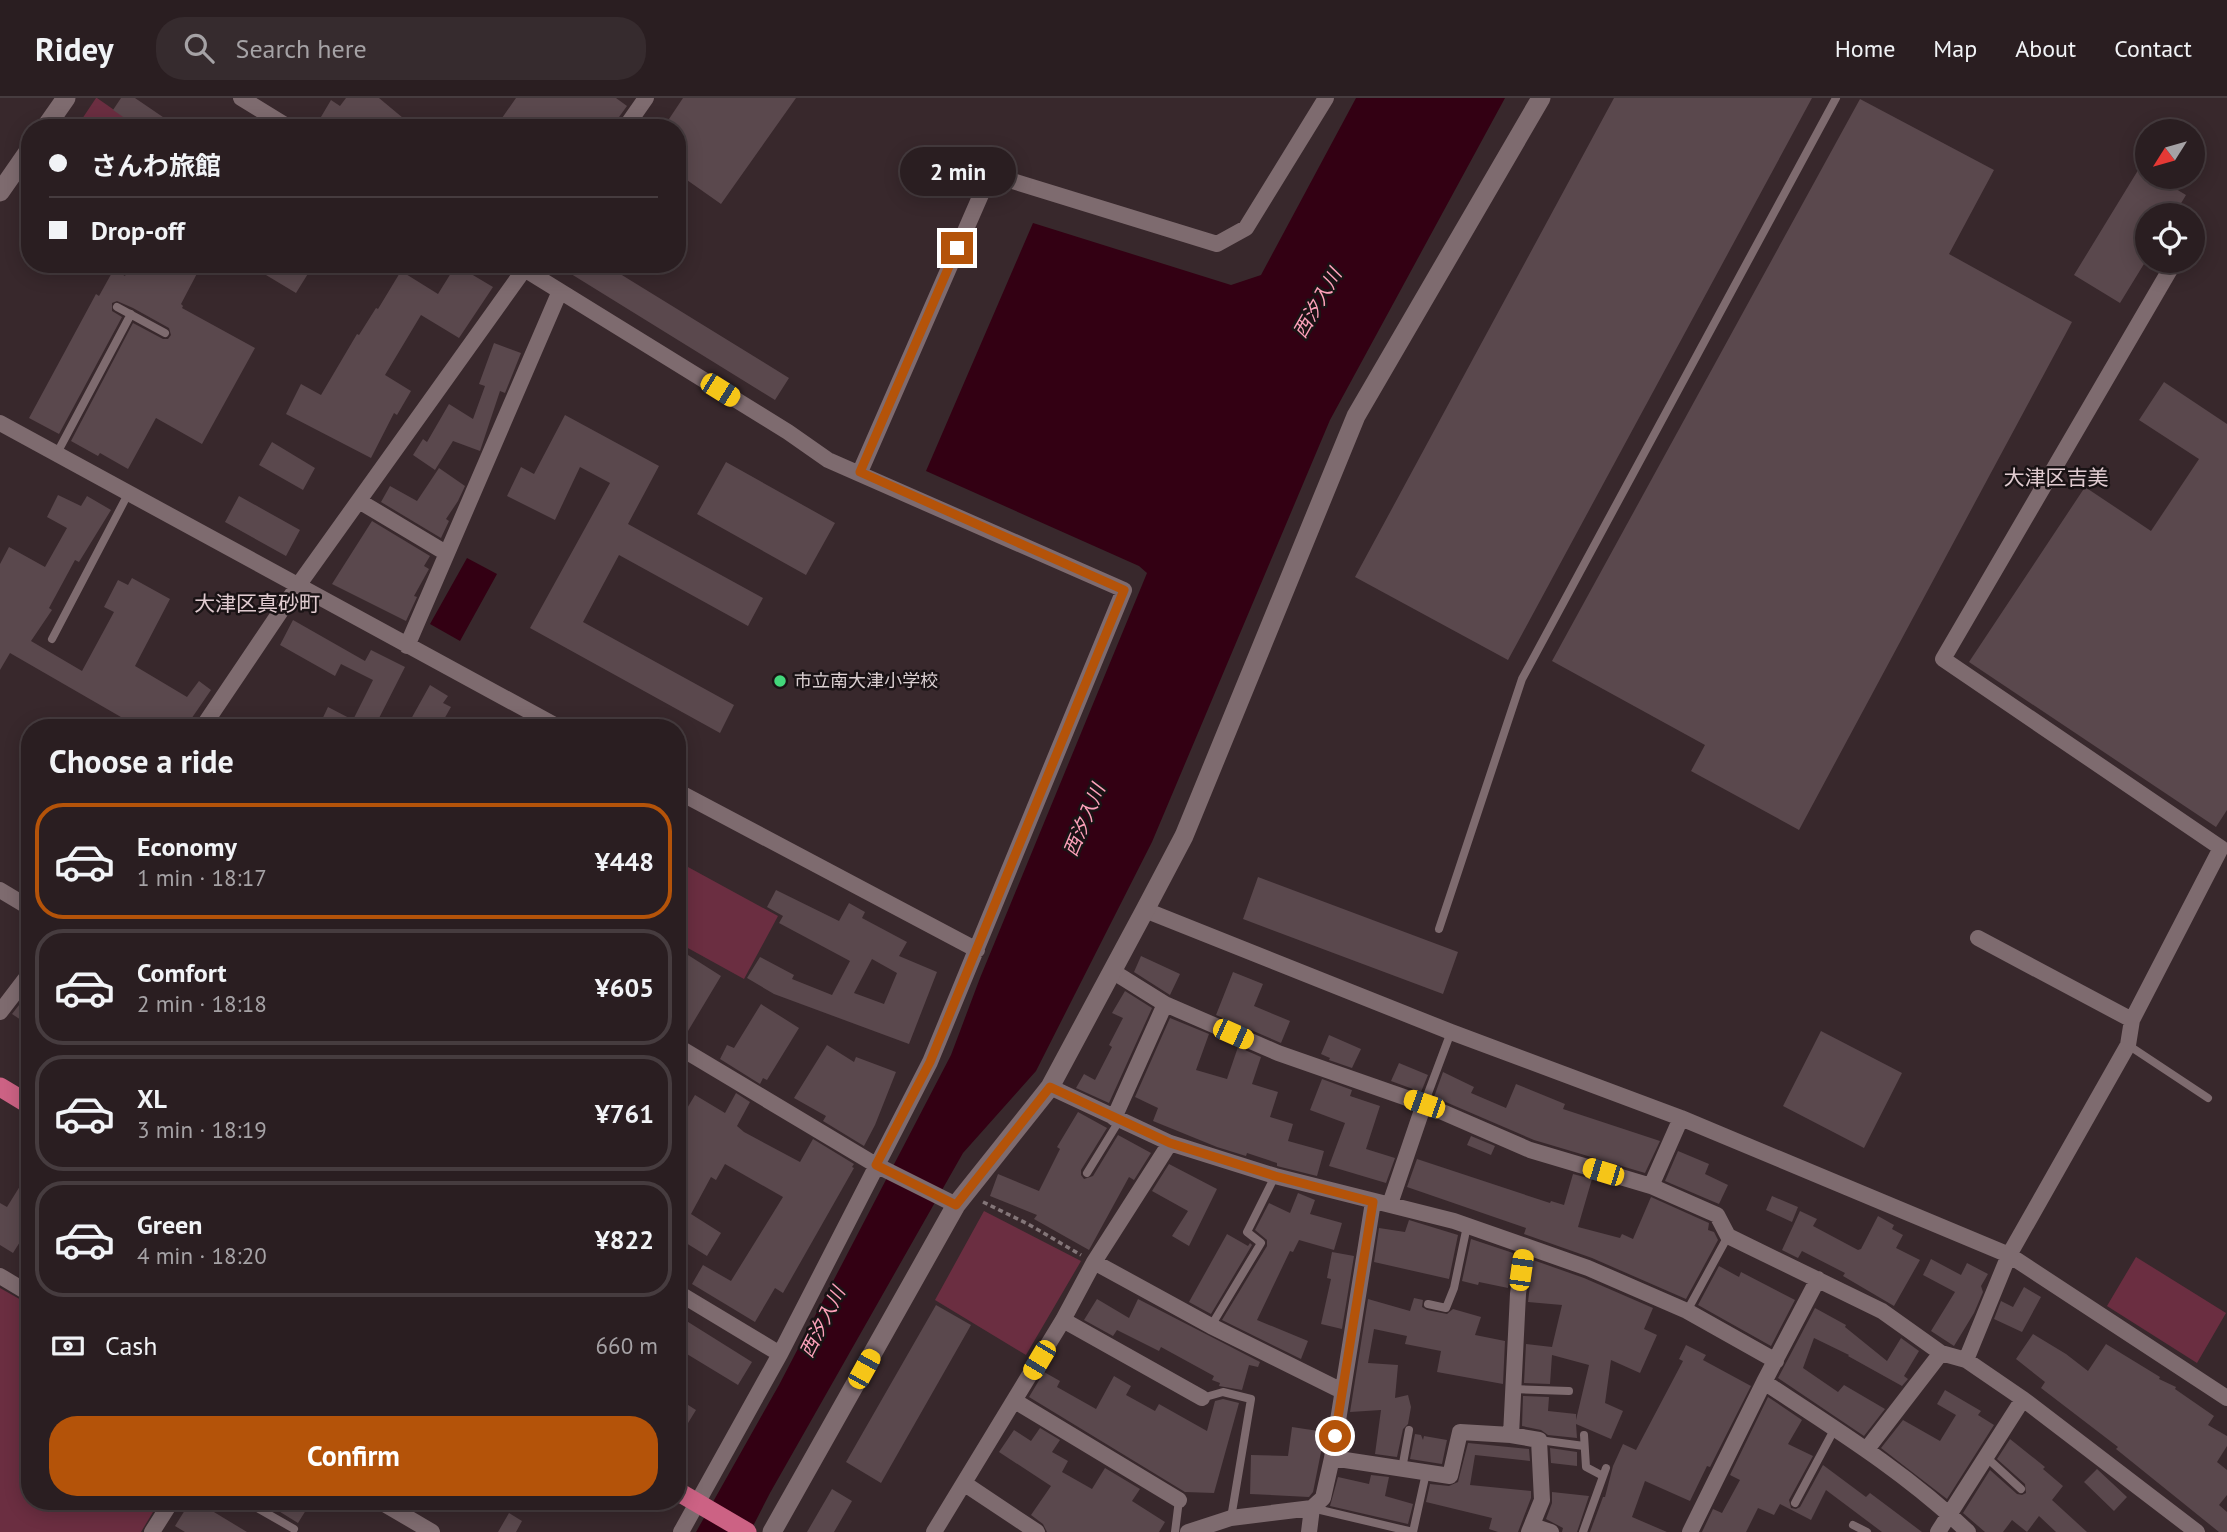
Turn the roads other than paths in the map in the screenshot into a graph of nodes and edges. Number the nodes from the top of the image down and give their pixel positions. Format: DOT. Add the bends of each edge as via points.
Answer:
graph roads {
  1 [pos="66,98"];
  2 [pos="241,98"];
  3 [pos="646,98"];
  4 [pos="1326,98"];
  5 [pos="1541,98"];
  6 [pos="1836,98"];
  7 [pos="51,119"];
  8 [pos="275,119"];
  9 [pos="631,119"];
  10 [pos="21,162"];
  11 [pos="0,192"];
  12 [pos="518,273"];
  13 [pos="533,273"];
  14 [pos="2168,273"];
  15 [pos="560,291"];
  16 [pos="117,307"];
  17 [pos="131,314"];
  18 [pos="165,333"];
  19 [pos="0,424"];
  20 [pos="56,455"];
  21 [pos="860,472"];
  22 [pos="128,494"];
  23 [pos="359,501"];
  24 [pos="446,553"];
  25 [pos="297,587"];
  26 [pos="52,639"];
  27 [pos="407,646"];
  28 [pos="208,719"];
  29 [pos="543,719"];
  30 [pos="686,796"];
  31 [pos="0,890"];
  32 [pos="21,903"];
  33 [pos="1145,910"];
  34 [pos="1439,929"];
  35 [pos="1978,938"];
  36 [pos="977,950"];
  37 [pos="1112,971"];
  38 [pos="21,985"];
  39 [pos="1165,1004"];
  40 [pos="0,1013"];
  41 [pos="2132,1020"];
  42 [pos="1451,1032"];
  43 [pos="2128,1045"];
  44 [pos="686,1051"];
  45 [pos="0,1087"];
  46 [pos="1050,1087"];
  47 [pos="2208,1098"];
  48 [pos="21,1100"];
  49 [pos="1424,1104"];
  50 [pos="1681,1118"];
  51 [pos="1116,1119"];
  52 [pos="1170,1143"];
  53 [pos="876,1165"];
  54 [pos="1087,1173"];
  55 [pos="1275,1176"];
  56 [pos="1651,1186"];
  57 [pos="960,1199"];
  58 [pos="1373,1202"];
  59 [pos="1390,1204"];
  60 [pos="1467,1226"];
  61 [pos="1728,1236"];
  62 [pos="1524,1247"];
  63 [pos="2009,1255"];
  64 [pos="1094,1262"];
  65 [pos="0,1276"];
  66 [pos="1818,1279"];
  67 [pos="21,1289"];
  68 [pos="686,1298"];
  69 [pos="1428,1304"];
  70 [pos="1687,1311"];
  71 [pos="1063,1320"];
  72 [pos="1212,1326"];
  73 [pos="1941,1353"];
  74 [pos="780,1354"];
  75 [pos="1776,1360"];
  76 [pos="1966,1360"];
  77 [pos="1764,1382"];
  78 [pos="1512,1389"];
  79 [pos="1342,1391"];
  80 [pos="1569,1391"];
  81 [pos="1202,1398"];
  82 [pos="2227,1398"];
  83 [pos="2023,1399"];
  84 [pos="1015,1401"];
  85 [pos="1835,1428"];
  86 [pos="1409,1430"];
  87 [pos="1511,1434"];
  88 [pos="1584,1435"];
  89 [pos="1539,1440"];
  90 [pos="1584,1446"];
  91 [pos="1867,1449"];
  92 [pos="1986,1457"];
  93 [pos="1332,1458"];
  94 [pos="1402,1469"];
  95 [pos="1426,1472"];
  96 [pos="965,1484"];
  97 [pos="2021,1489"];
  98 [pos="686,1496"];
  99 [pos="1179,1500"];
  100 [pos="697,1503"];
  101 [pos="1795,1503"];
  102 [pos="1312,1508"];
  103 [pos="166,1510"];
  104 [pos="261,1510"];
  105 [pos="395,1510"];
  106 [pos="1949,1513"];
  107 [pos="1231,1518"];
  108 [pos="1853,1525"];
  109 [pos="294,1529"];
  110 [pos="1531,1529"];
  111 [pos="152,1532"];
  112 [pos="432,1532"];
  113 [pos="681,1532"];
  114 [pos="747,1532"];
  115 [pos="772,1532"];
  116 [pos="934,1532"];
  117 [pos="1037,1532"];
  118 [pos="1175,1532"];
  119 [pos="1188,1532"];
  120 [pos="1309,1532"];
  121 [pos="1413,1532"];
  122 [pos="1551,1532"];
  123 [pos="1583,1532"];
  124 [pos="1690,1532"];
  125 [pos="1867,1532"];
  126 [pos="1938,1532"];
  127 [pos="1968,1532"];
  128 [pos="2197,1532"];
  1 -- 7 [label="street"];
  2 -- 8 [label="street"];
  3 -- 9 [label="street"];
  4 -- 21 [label="street" via="1246,228 1217,244 990,174"];
  5 -- 33 [label="street" via="1356,416 1184,836"];
  6 -- 34 [label="lane" via="1522,679"];
  10 -- 11 [label="street"];
  12 -- 23 [label="street"];
  13 -- 15 [label="street"];
  14 -- 41 [label="street" via="1943,659 2221,848"];
  15 -- 21 [label="street" via="828,460"];
  15 -- 24 [label="street"];
  16 -- 17 [label="lane"];
  17 -- 18 [label="lane"];
  17 -- 20 [label="lane"];
  19 -- 20 [label="street"];
  20 -- 22 [label="street"];
  21 -- 36 [label="street" via="1124,590"];
  22 -- 25 [label="street"];
  22 -- 26 [label="lane"];
  23 -- 24 [label="street"];
  23 -- 25 [label="street"];
  24 -- 27 [label="street"];
  25 -- 27 [label="street"];
  25 -- 28 [label="street"];
  27 -- 29 [label="street"];
  30 -- 36 [label="street"];
  31 -- 32 [label="street"];
  33 -- 37 [label="street"];
  33 -- 42 [label="street"];
  35 -- 41 [label="street"];
  36 -- 53 [label="street" via="930,1062"];
  37 -- 39 [label="street"];
  37 -- 46 [label="street"];
  38 -- 40 [label="street"];
  39 -- 49 [label="street" via="1278,1053"];
  39 -- 51 [label="street"];
  41 -- 43 [label="street"];
  42 -- 49 [label="lane"];
  42 -- 50 [label="street"];
  43 -- 47 [label="lane"];
  43 -- 63 [label="street"];
  44 -- 53 [label="street"];
  45 -- 48 [label="highway"];
  46 -- 51 [label="street"];
  46 -- 57 [label="street"];
  49 -- 56 [label="street" via="1531,1150"];
  49 -- 59 [label="street"];
  50 -- 56 [label="street"];
  50 -- 63 [label="street"];
  51 -- 52 [label="street"];
  51 -- 54 [label="lane"];
  52 -- 55 [label="street"];
  52 -- 64 [label="street"];
  53 -- 57 [label="street"];
  53 -- 74 [label="street"];
  55 -- 58 [label="street"];
  55 -- 72 [label="lane" via="1247,1232 1261,1242"];
  56 -- 61 [label="street" via="1717,1215"];
  57 -- 115 [label="street"];
  58 -- 59 [label="street"];
  58 -- 79 [label="street"];
  59 -- 60 [label="street"];
  60 -- 62 [label="street"];
  60 -- 69 [label="lane" via="1446,1308"];
  61 -- 66 [label="street"];
  61 -- 70 [label="lane"];
  62 -- 70 [label="street" via="1588,1268"];
  62 -- 78 [label="street"];
  63 -- 76 [label="street"];
  63 -- 82 [label="street"];
  64 -- 71 [label="street"];
  64 -- 72 [label="street"];
  65 -- 67 [label="street"];
  66 -- 73 [label="street" via="1882,1311"];
  66 -- 75 [label="street"];
  68 -- 74 [label="street"];
  70 -- 75 [label="street"];
  71 -- 81 [label="street"];
  71 -- 84 [label="street"];
  72 -- 79 [label="street"];
  73 -- 76 [label="street"];
  73 -- 91 [label="street"];
  74 -- 100 [label="street"];
  75 -- 77 [label="street"];
  76 -- 83 [label="street"];
  77 -- 85 [label="street"];
  77 -- 124 [label="street"];
  78 -- 80 [label="lane"];
  78 -- 87 [label="street"];
  79 -- 93 [label="street"];
  81 -- 107 [label="lane" via="1223,1392 1251,1399"];
  83 -- 92 [label="street"];
  83 -- 128 [label="street"];
  84 -- 96 [label="street"];
  84 -- 99 [label="street"];
  85 -- 91 [label="street"];
  85 -- 101 [label="lane"];
  86 -- 94 [label="lane"];
  87 -- 89 [label="street"];
  87 -- 95 [label="street" via="1460,1432 1450,1475"];
  88 -- 90 [label="lane"];
  89 -- 90 [label="lane"];
  89 -- 110 [label="street" via="1542,1500"];
  90 -- 123 [label="lane" via="1586,1467 1605,1472"];
  91 -- 106 [label="street"];
  92 -- 97 [label="lane"];
  92 -- 106 [label="street"];
  93 -- 94 [label="street"];
  93 -- 102 [label="street" via="1323,1499"];
  94 -- 95 [label="street"];
  95 -- 121 [label="lane"];
  96 -- 116 [label="street"];
  96 -- 117 [label="street"];
  98 -- 100 [label="highway"];
  99 -- 118 [label="lane"];
  100 -- 113 [label="street"];
  100 -- 114 [label="highway"];
  102 -- 107 [label="street"];
  102 -- 120 [label="street"];
  102 -- 121 [label="lane"];
  103 -- 111 [label="street"];
  104 -- 109 [label="lane"];
  105 -- 112 [label="street"];
  106 -- 126 [label="street"];
  106 -- 127 [label="street"];
  107 -- 119 [label="street"];
  108 -- 125 [label="lane"];
  110 -- 122 [label="street"];
}
